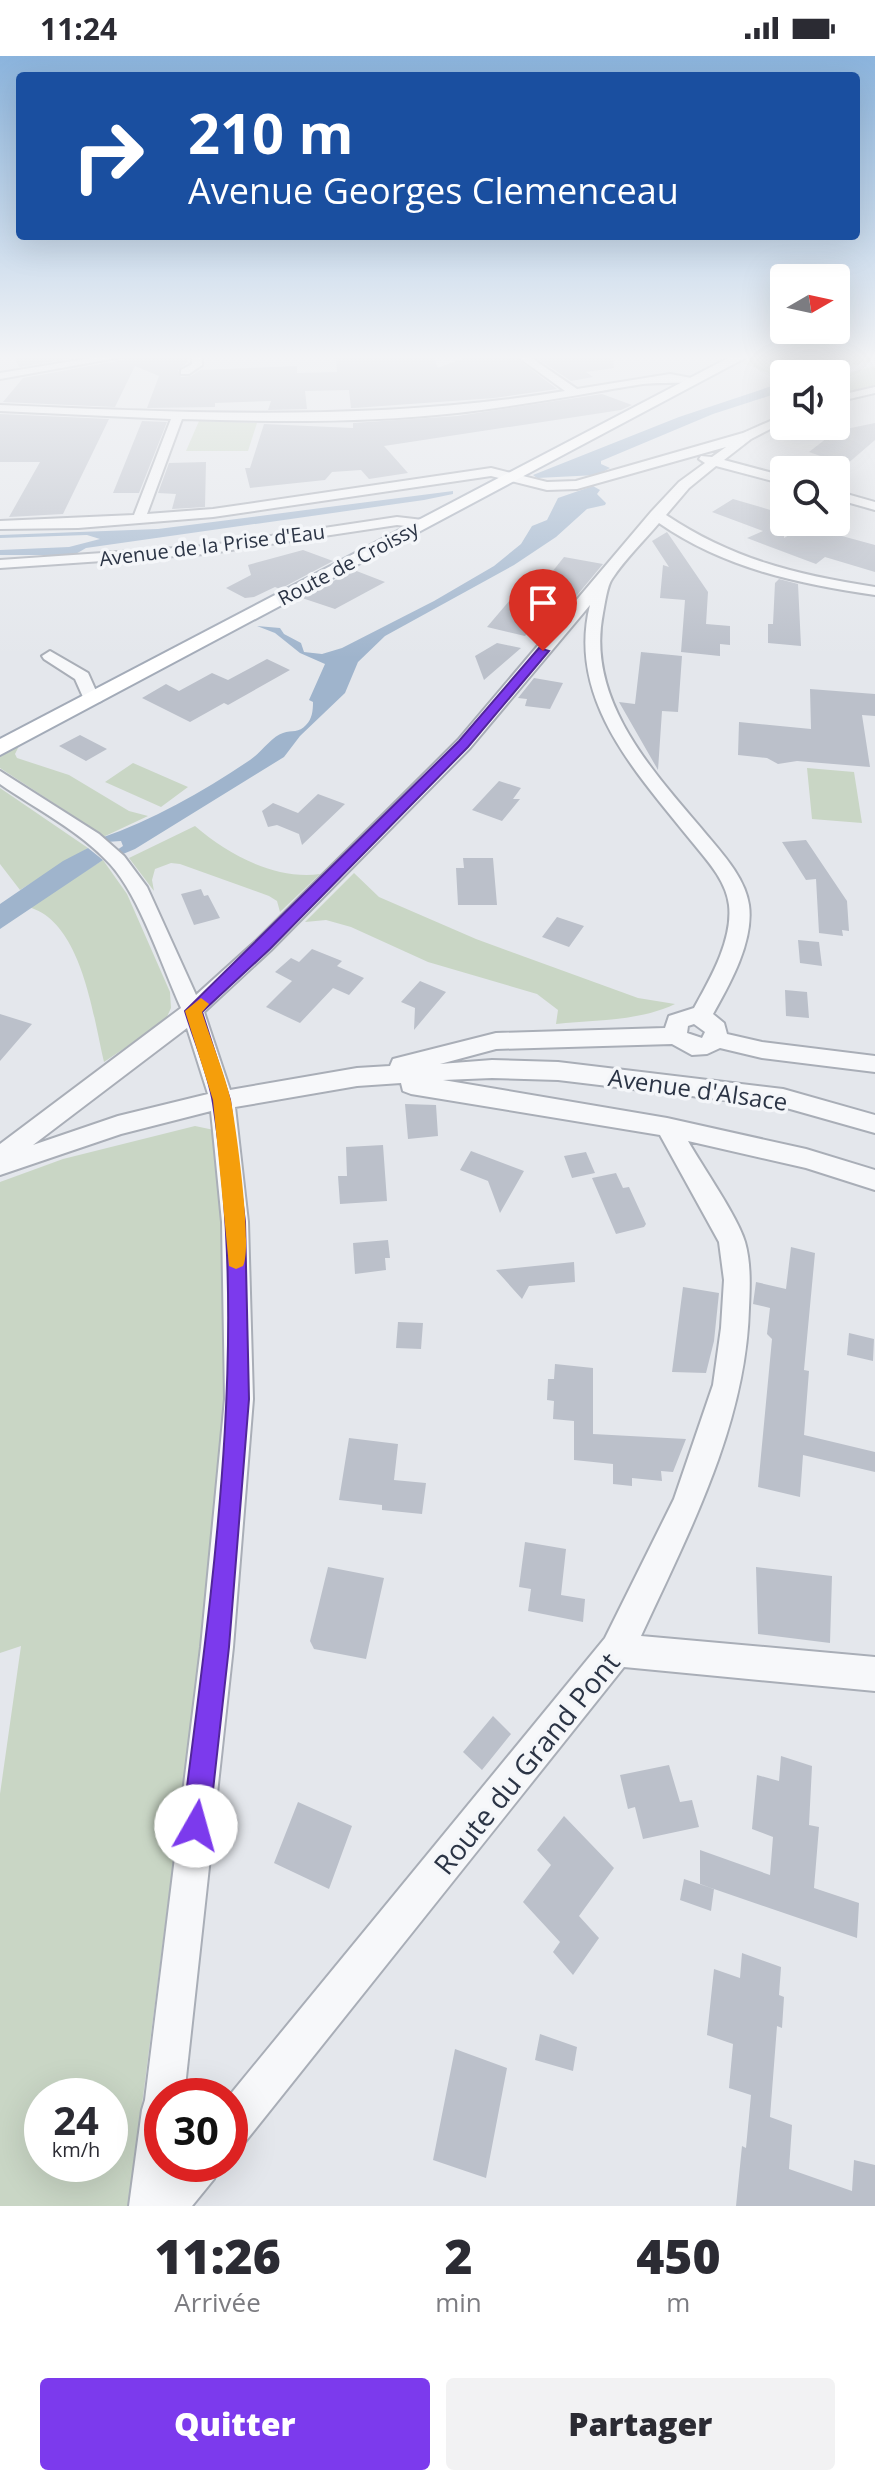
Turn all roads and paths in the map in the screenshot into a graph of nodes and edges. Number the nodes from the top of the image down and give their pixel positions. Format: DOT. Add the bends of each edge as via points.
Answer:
graph roads {
  1 [pos="162,457"];
  2 [pos="550,457"];
  3 [pos="676,457"];
  4 [pos="713,457"];
  5 [pos="721,457"];
  6 [pos="770,475"];
  7 [pos="512,477"];
  8 [pos="850,499"];
  9 [pos="875,506"];
  10 [pos="656,515"];
  11 [pos="139,519"];
  12 [pos="423,524"];
  13 [pos="0,525"];
  14 [pos="0,564"];
  15 [pos="603,582"];
  16 [pos="875,591"];
  17 [pos="563,628"];
  18 [pos="593,632"];
  19 [pos="50,656"];
  20 [pos="95,698"];
  21 [pos="0,748"];
  22 [pos="0,776"];
  23 [pos="193,1011"];
  24 [pos="700,1017"];
  25 [pos="676,1036"];
  26 [pos="528,1039"];
  27 [pos="716,1039"];
  28 [pos="496,1041"];
  29 [pos="875,1064"];
  30 [pos="492,1069"];
  31 [pos="519,1069"];
  32 [pos="357,1077"];
  33 [pos="497,1096"];
  34 [pos="222,1100"];
  35 [pos="525,1100"];
  36 [pos="875,1124"];
  37 [pos="667,1127"];
  38 [pos="0,1157"];
  39 [pos="0,1167"];
  40 [pos="875,1180"];
  41 [pos="617,1650"];
  42 [pos="875,1674"];
  43 [pos="166,2078"];
  44 [pos="248,2105"];
  45 [pos="153,2182"];
  46 [pos="184,2182"];
  47 [pos="150,2206"];
  48 [pos="165,2206"];
  1 -- 11 [label="street"];
  2 -- 7 [label="main road, Route de Croissy"];
  3 -- 7 [label="street" via="577,485 547,486"];
  4 -- 10 [label="street"];
  5 -- 6 [label="street"];
  7 -- 11 [label="street" via="488,472 284,504"];
  7 -- 12 [label="main road, Route de Croissy"];
  8 -- 9 [label="street"];
  10 -- 15 [label="street"];
  10 -- 16 [label="street" via="725,555 807,579"];
  11 -- 13 [label="street"];
  12 -- 14 [label="street, Avenue de la Prise d'Eau" via="397,521 165,554"];
  12 -- 20 [label="main road, Route de Croissy"];
  15 -- 17 [label="street"];
  15 -- 18 [label="street"];
  17 -- 18 [label="street"];
  17 -- 23 [label="street" via="464,744"];
  18 -- 24 [label="street" via="597,679 623,742 717,860 740,906 737,931"];
  19 -- 20 [label="street" via="82,676"];
  20 -- 21 [label="main road, Route de Croissy"];
  22 -- 23 [label="street" via="117,860 137,887"];
  23 -- 34 [label="street"];
  23 -- 38 [label="street"];
  24 -- 25 [label="street" via="677,1022"];
  24 -- 27 [label="street" via="716,1029"];
  25 -- 26 [label="street, Avenue d'Alsace"];
  25 -- 27 [label="street" via="692,1047"];
  26 -- 28 [label="street, Avenue d'Alsace"];
  26 -- 31 [label="street"];
  27 -- 29 [label="street, Avenue d'Alsace"];
  28 -- 30 [label="street"];
  28 -- 32 [label="street, Avenue d'Alsace"];
  30 -- 31 [label="street, Avenue d'Alsace"];
  30 -- 32 [label="street, Avenue d'Alsace"];
  30 -- 33 [label="street"];
  31 -- 35 [label="street"];
  31 -- 36 [label="street, Avenue d'Alsace" via="783,1098"];
  32 -- 33 [label="street, Avenue d'Alsace"];
  32 -- 34 [label="street, Avenue d'Alsace"];
  33 -- 35 [label="street, Avenue d'Alsace"];
  34 -- 39 [label="street, Avenue d'Alsace" via="118,1125"];
  34 -- 43 [label="street" via="235,1222 239,1399 217,1647"];
  35 -- 37 [label="street, Avenue d'Alsace"];
  37 -- 40 [label="street, Avenue d'Alsace"];
  37 -- 41 [label="street, Route du Grand Pont" via="732,1241 735,1328 727,1385 687,1504"];
  41 -- 42 [label="street"];
  41 -- 44 [label="street, Route du Grand Pont"];
  45 -- 47 [label="street"];
  46 -- 48 [label="street"];
}
